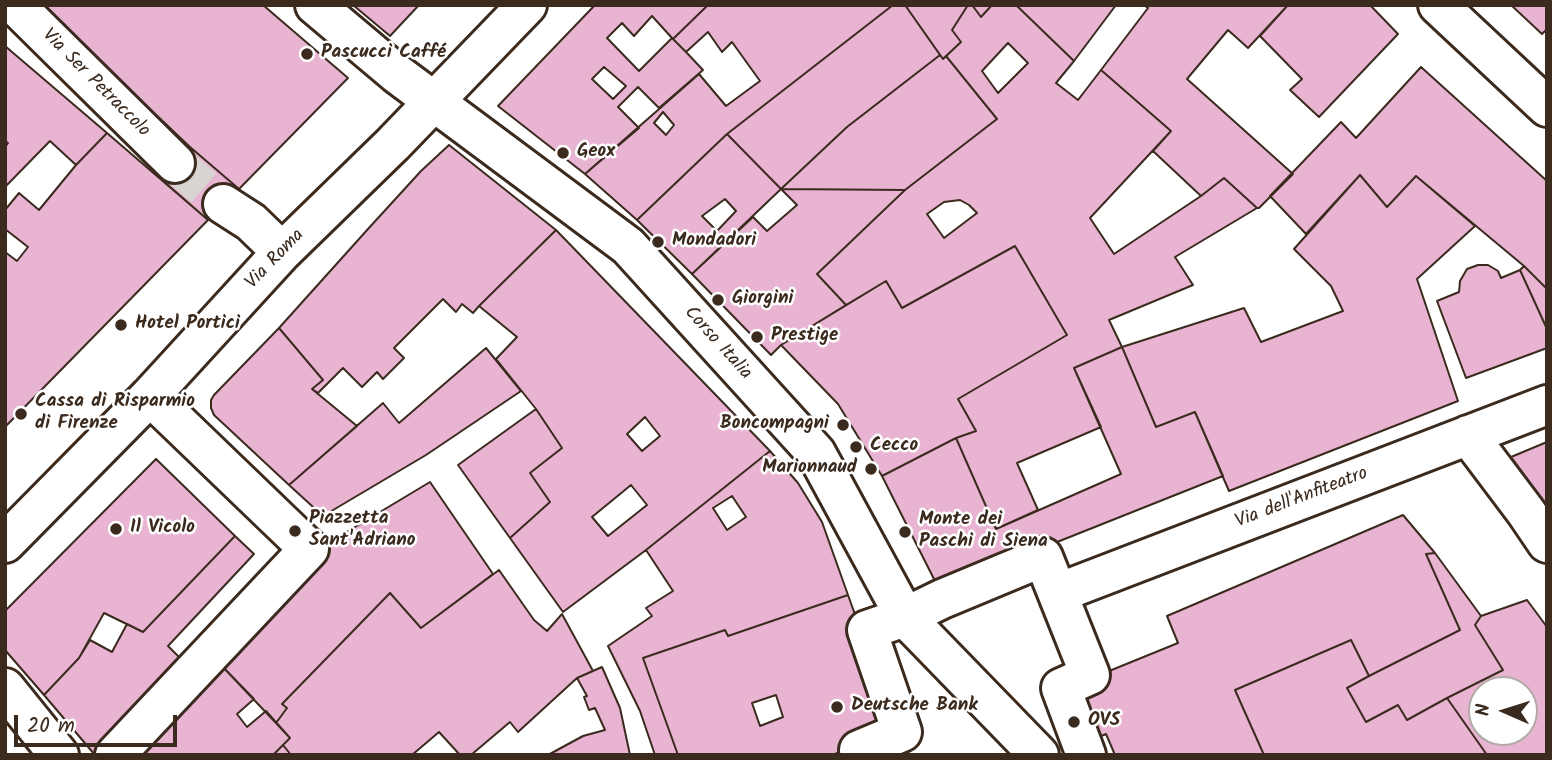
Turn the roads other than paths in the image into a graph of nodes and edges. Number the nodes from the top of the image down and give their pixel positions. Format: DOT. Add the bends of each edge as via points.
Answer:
graph roads {
  1 [pos="15,5"];
  2 [pos="315,5"];
  3 [pos="527,5"];
  4 [pos="1438,5"];
  5 [pos="434,101"];
  6 [pos="1547,107"];
  7 [pos="175,163"];
  8 [pos="223,204"];
  9 [pos="282,252"];
  10 [pos="150,396"];
  11 [pos="1547,405"];
  12 [pos="1468,435"];
  13 [pos="5,543"];
  14 [pos="1547,543"];
  15 [pos="1058,593"];
  16 [pos="905,617"];
  17 [pos="5,688"];
  18 [pos="60,755"];
  19 [pos="115,755"];
  20 [pos="860,755"];
  21 [pos="1039,755"];
  22 [pos="1088,755"];
  23 [pos="1105,755"];
  1 -- 7 [label="street, Via Ser Petraccolo"];
  2 -- 5 [label="street, Corso Italia"];
  3 -- 5 [label="street, Via Roma"];
  4 -- 6 [label="street"];
  5 -- 9 [label="street, Via Roma"];
  5 -- 16 [label="street, Corso Italia" via="628,246 816,453"];
  8 -- 9 [label="street" via="251,222"];
  9 -- 10 [label="street, Via Roma"];
  10 -- 13 [label="street, Via Roma"];
  10 -- 19 [label="street" via="309,549"];
  11 -- 12 [label="street, Via dell'Anfiteatro"];
  12 -- 14 [label="street"];
  12 -- 15 [label="street, Via dell'Anfiteatro"];
  15 -- 16 [label="street" via="1043,557"];
  15 -- 22 [label="street" via="1090,675 1061,688"];
  16 -- 20 [label="street" via="867,630 902,732 859,750"];
  16 -- 21 [label="street, Corso Italia"];
  17 -- 18 [label="street"];
  22 -- 23 [label="street" via="1104,750"];
}
